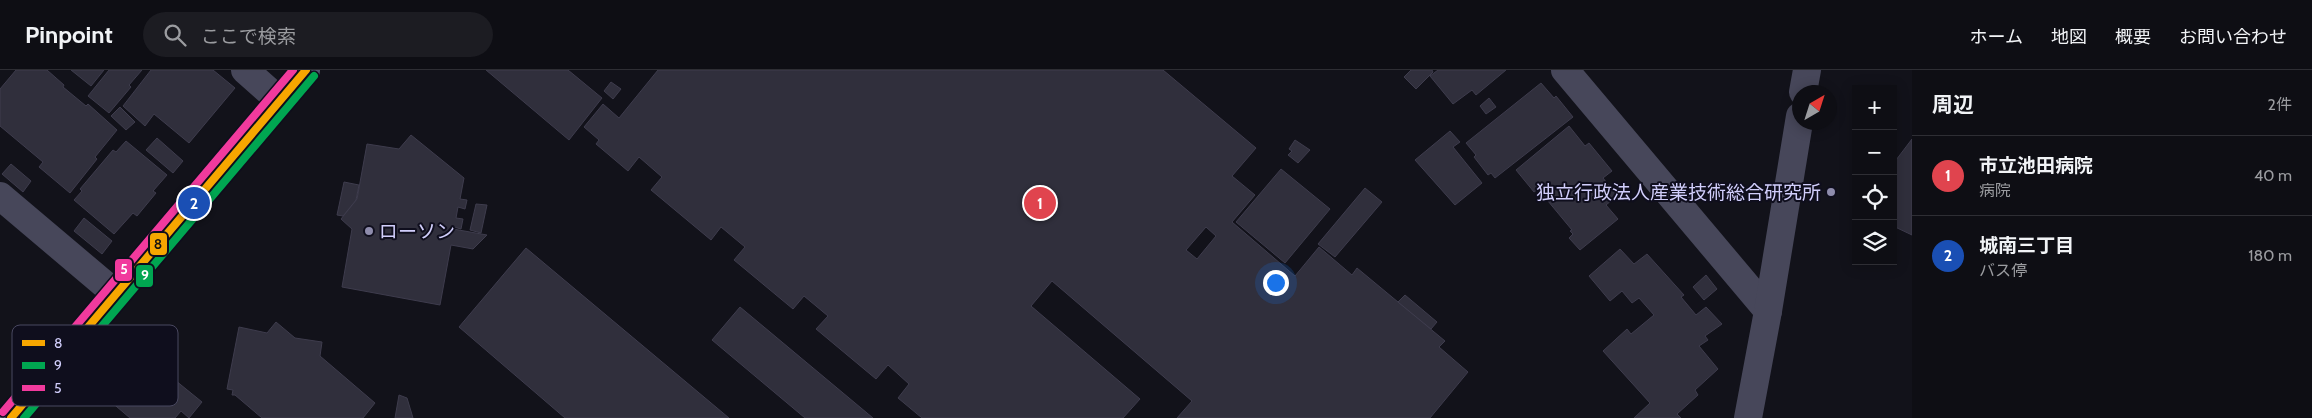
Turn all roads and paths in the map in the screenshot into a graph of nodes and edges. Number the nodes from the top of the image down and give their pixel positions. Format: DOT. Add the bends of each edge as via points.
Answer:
graph roads {
  1 [pos="245,70"];
  2 [pos="306,70"];
  3 [pos="1565,70"];
  4 [pos="1807,70"];
  5 [pos="1804,85"];
  6 [pos="280,101"];
  7 [pos="1798,130"];
  8 [pos="0,196"];
  9 [pos="116,294"];
  10 [pos="1768,311"];
  11 [pos="90,325"];
  12 [pos="22,406"];
  13 [pos="12,418"];
  14 [pos="1748,418"];
  1 -- 6 [label="street"];
  2 -- 6 [label="street"];
  3 -- 10 [label="street"];
  4 -- 5 [label="street"];
  6 -- 9 [label="street"];
  7 -- 10 [label="street"];
  8 -- 9 [label="street"];
  9 -- 11 [label="street"];
  10 -- 14 [label="street"];
  12 -- 13 [label="street"];
}
